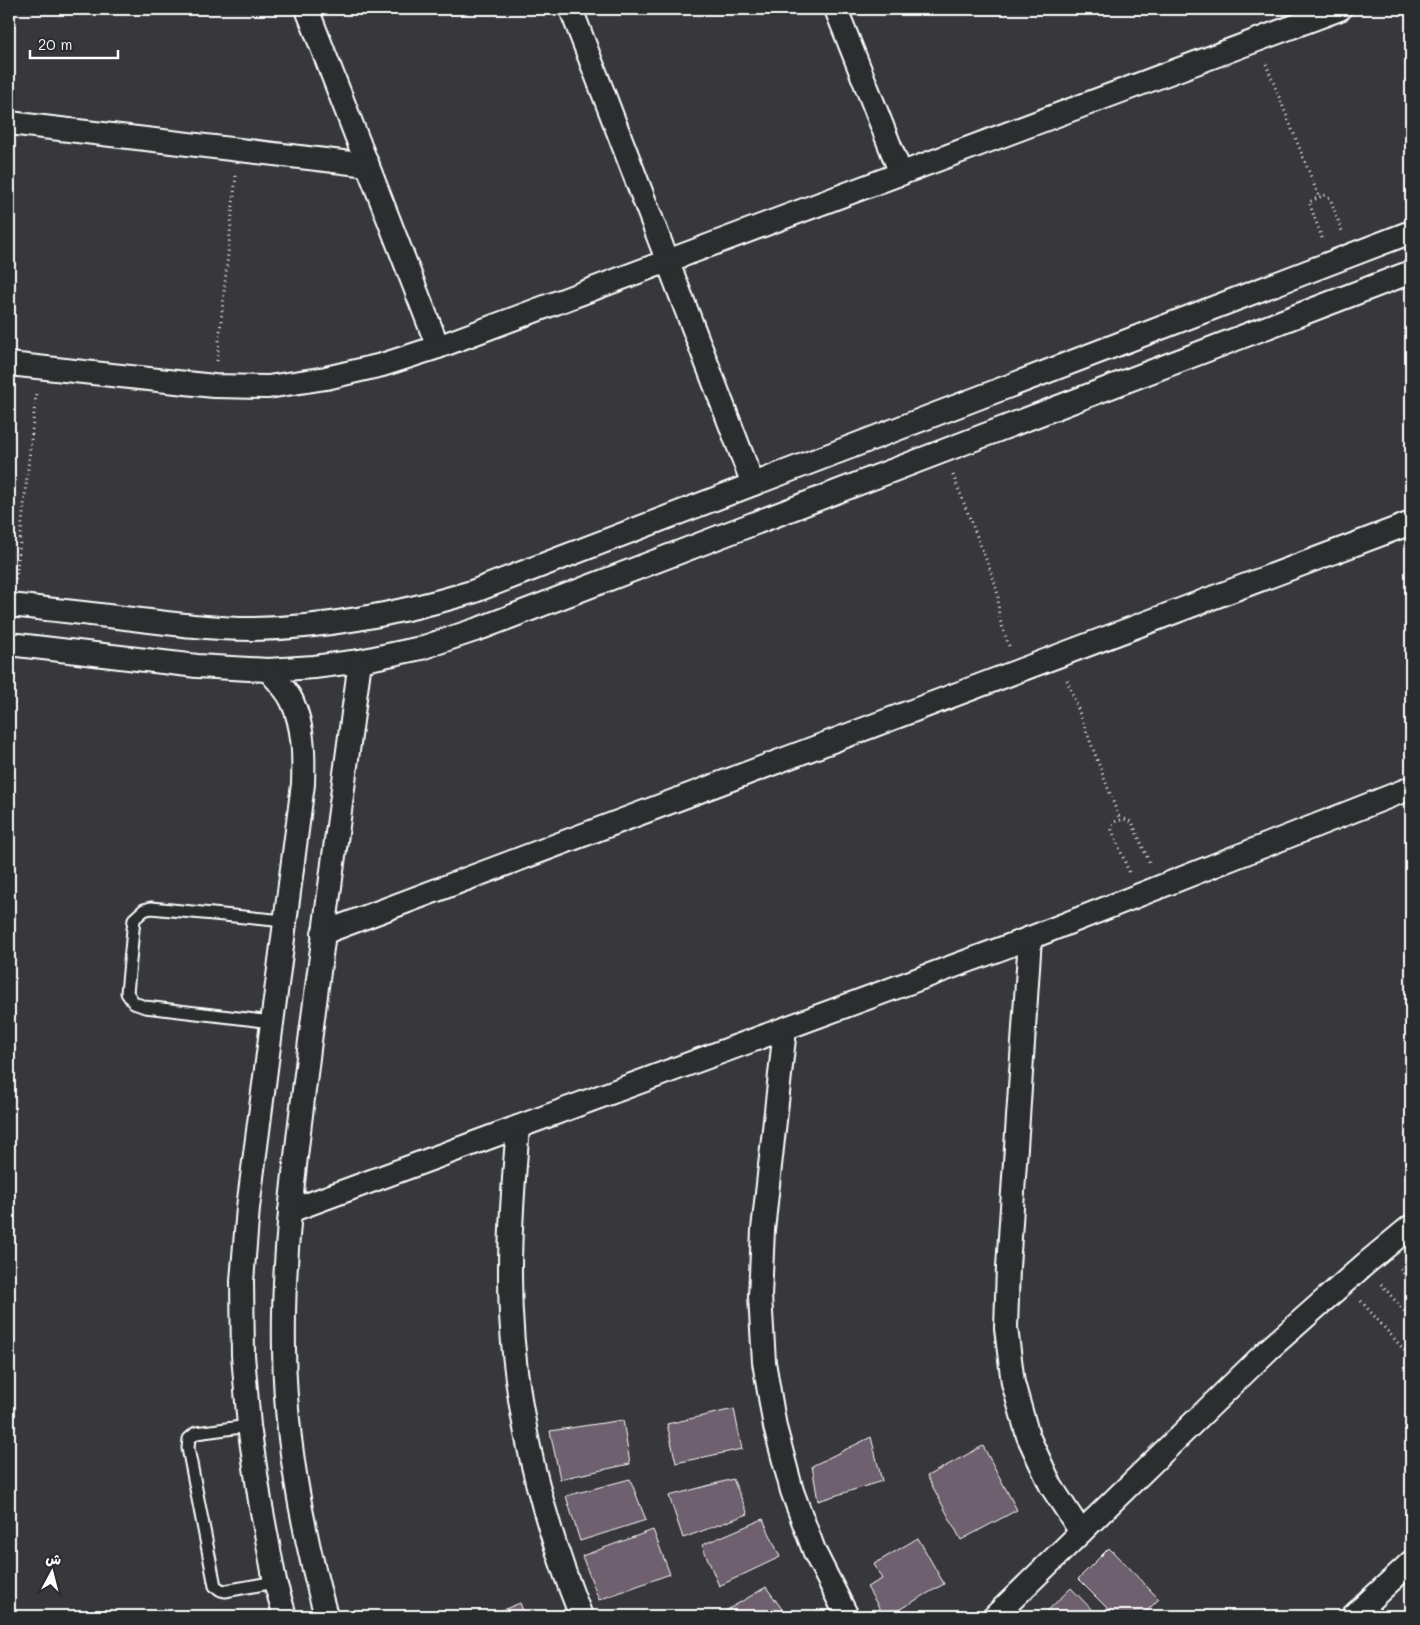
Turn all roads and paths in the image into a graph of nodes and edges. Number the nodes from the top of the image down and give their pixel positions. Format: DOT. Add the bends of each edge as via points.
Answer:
graph roads {
  1 [pos="307,9"];
  2 [pos="572,9"];
  3 [pos="836,9"];
  4 [pos="1340,9"];
  5 [pos="1256,40"];
  6 [pos="9,123"];
  7 [pos="238,150"];
  8 [pos="368,165"];
  9 [pos="901,174"];
  10 [pos="1319,197"];
  11 [pos="1411,232"];
  12 [pos="1342,259"];
  13 [pos="668,261"];
  14 [pos="1411,272"];
  15 [pos="438,347"];
  16 [pos="9,364"];
  17 [pos="39,368"];
  18 [pos="214,386"];
  19 [pos="1007,387"];
  20 [pos="1022,421"];
  21 [pos="944,451"];
  22 [pos="753,484"];
  23 [pos="1411,523"];
  24 [pos="11,605"];
  25 [pos="9,644"];
  26 [pos="1058,656"];
  27 [pos="360,661"];
  28 [pos="268,670"];
  29 [pos="1019,671"];
  30 [pos="1411,788"];
  31 [pos="1120,820"];
  32 [pos="1159,887"];
  33 [pos="1138,896"];
  34 [pos="285,921"];
  35 [pos="323,933"];
  36 [pos="1030,938"];
  37 [pos="272,1022"];
  38 [pos="785,1029"];
  39 [pos="518,1127"];
  40 [pos="290,1211"];
  41 [pos="1411,1226"];
  42 [pos="1364,1265"];
  43 [pos="1344,1282"];
  44 [pos="1411,1319"];
  45 [pos="1411,1358"];
  46 [pos="249,1426"];
  47 [pos="1081,1532"];
  48 [pos="1411,1562"];
  49 [pos="275,1582"];
  50 [pos="285,1616"];
  51 [pos="326,1616"];
  52 [pos="581,1616"];
  53 [pos="847,1616"];
  54 [pos="995,1616"];
  55 [pos="1352,1616"];
  1 -- 8 [label="street"];
  2 -- 13 [label="street"];
  3 -- 9 [label="street"];
  4 -- 5 [label="street"];
  5 -- 9 [label="street"];
  5 -- 10 [label="path"];
  6 -- 7 [label="street"];
  7 -- 8 [label="street"];
  7 -- 18 [label="path"];
  8 -- 15 [label="street"];
  9 -- 13 [label="street"];
  10 -- 12 [label="path" via="1330,198"];
  10 -- 12 [label="path" via="1309,202 1309,206"];
  11 -- 12 [label="street"];
  12 -- 19 [label="street"];
  13 -- 15 [label="street"];
  13 -- 22 [label="street"];
  14 -- 20 [label="street"];
  15 -- 18 [label="street" via="326,378 268,387"];
  16 -- 17 [label="street"];
  17 -- 18 [label="street"];
  17 -- 24 [label="path"];
  19 -- 20 [label="street"];
  19 -- 22 [label="street"];
  20 -- 21 [label="street"];
  21 -- 27 [label="street" via="481,628 421,648"];
  21 -- 29 [label="path" via="994,580 1000,624"];
  22 -- 24 [label="street" via="472,592 364,619 254,629 198,627"];
  23 -- 26 [label="street"];
  25 -- 28 [label="street" via="197,666"];
  26 -- 29 [label="street"];
  26 -- 31 [label="path"];
  27 -- 28 [label="street"];
  27 -- 35 [label="street"];
  28 -- 34 [label="street" via="291,699 301,727 304,757"];
  29 -- 35 [label="street"];
  30 -- 32 [label="street"];
  31 -- 32 [label="path" via="1132,822"];
  31 -- 33 [label="path" via="1112,830"];
  32 -- 33 [label="street"];
  33 -- 36 [label="street"];
  34 -- 37 [label="street"];
  34 -- 37 [label="lane" via="151,908 134,919 127,993 134,1003"];
  35 -- 40 [label="street"];
  36 -- 38 [label="street"];
  36 -- 47 [label="street" via="1006,1328 1013,1383 1028,1436 1051,1486"];
  37 -- 46 [label="street" via="242,1281 243,1355"];
  38 -- 39 [label="street"];
  38 -- 53 [label="street" via="763,1230 760,1296 764,1362 775,1427 792,1491 815,1553"];
  39 -- 40 [label="street"];
  39 -- 52 [label="street" via="510,1269 520,1398 548,1524"];
  40 -- 51 [label="street" via="284,1278 288,1422 297,1494 311,1564"];
  41 -- 42 [label="street"];
  42 -- 43 [label="street"];
  42 -- 44 [label="path"];
  43 -- 45 [label="path"];
  43 -- 47 [label="street" via="1268,1350"];
  46 -- 49 [label="street"];
  46 -- 49 [label="lane" via="196,1433 189,1439 188,1448 215,1586 225,1591"];
  47 -- 54 [label="street"];
  48 -- 55 [label="street"];
  49 -- 50 [label="street"];
}
